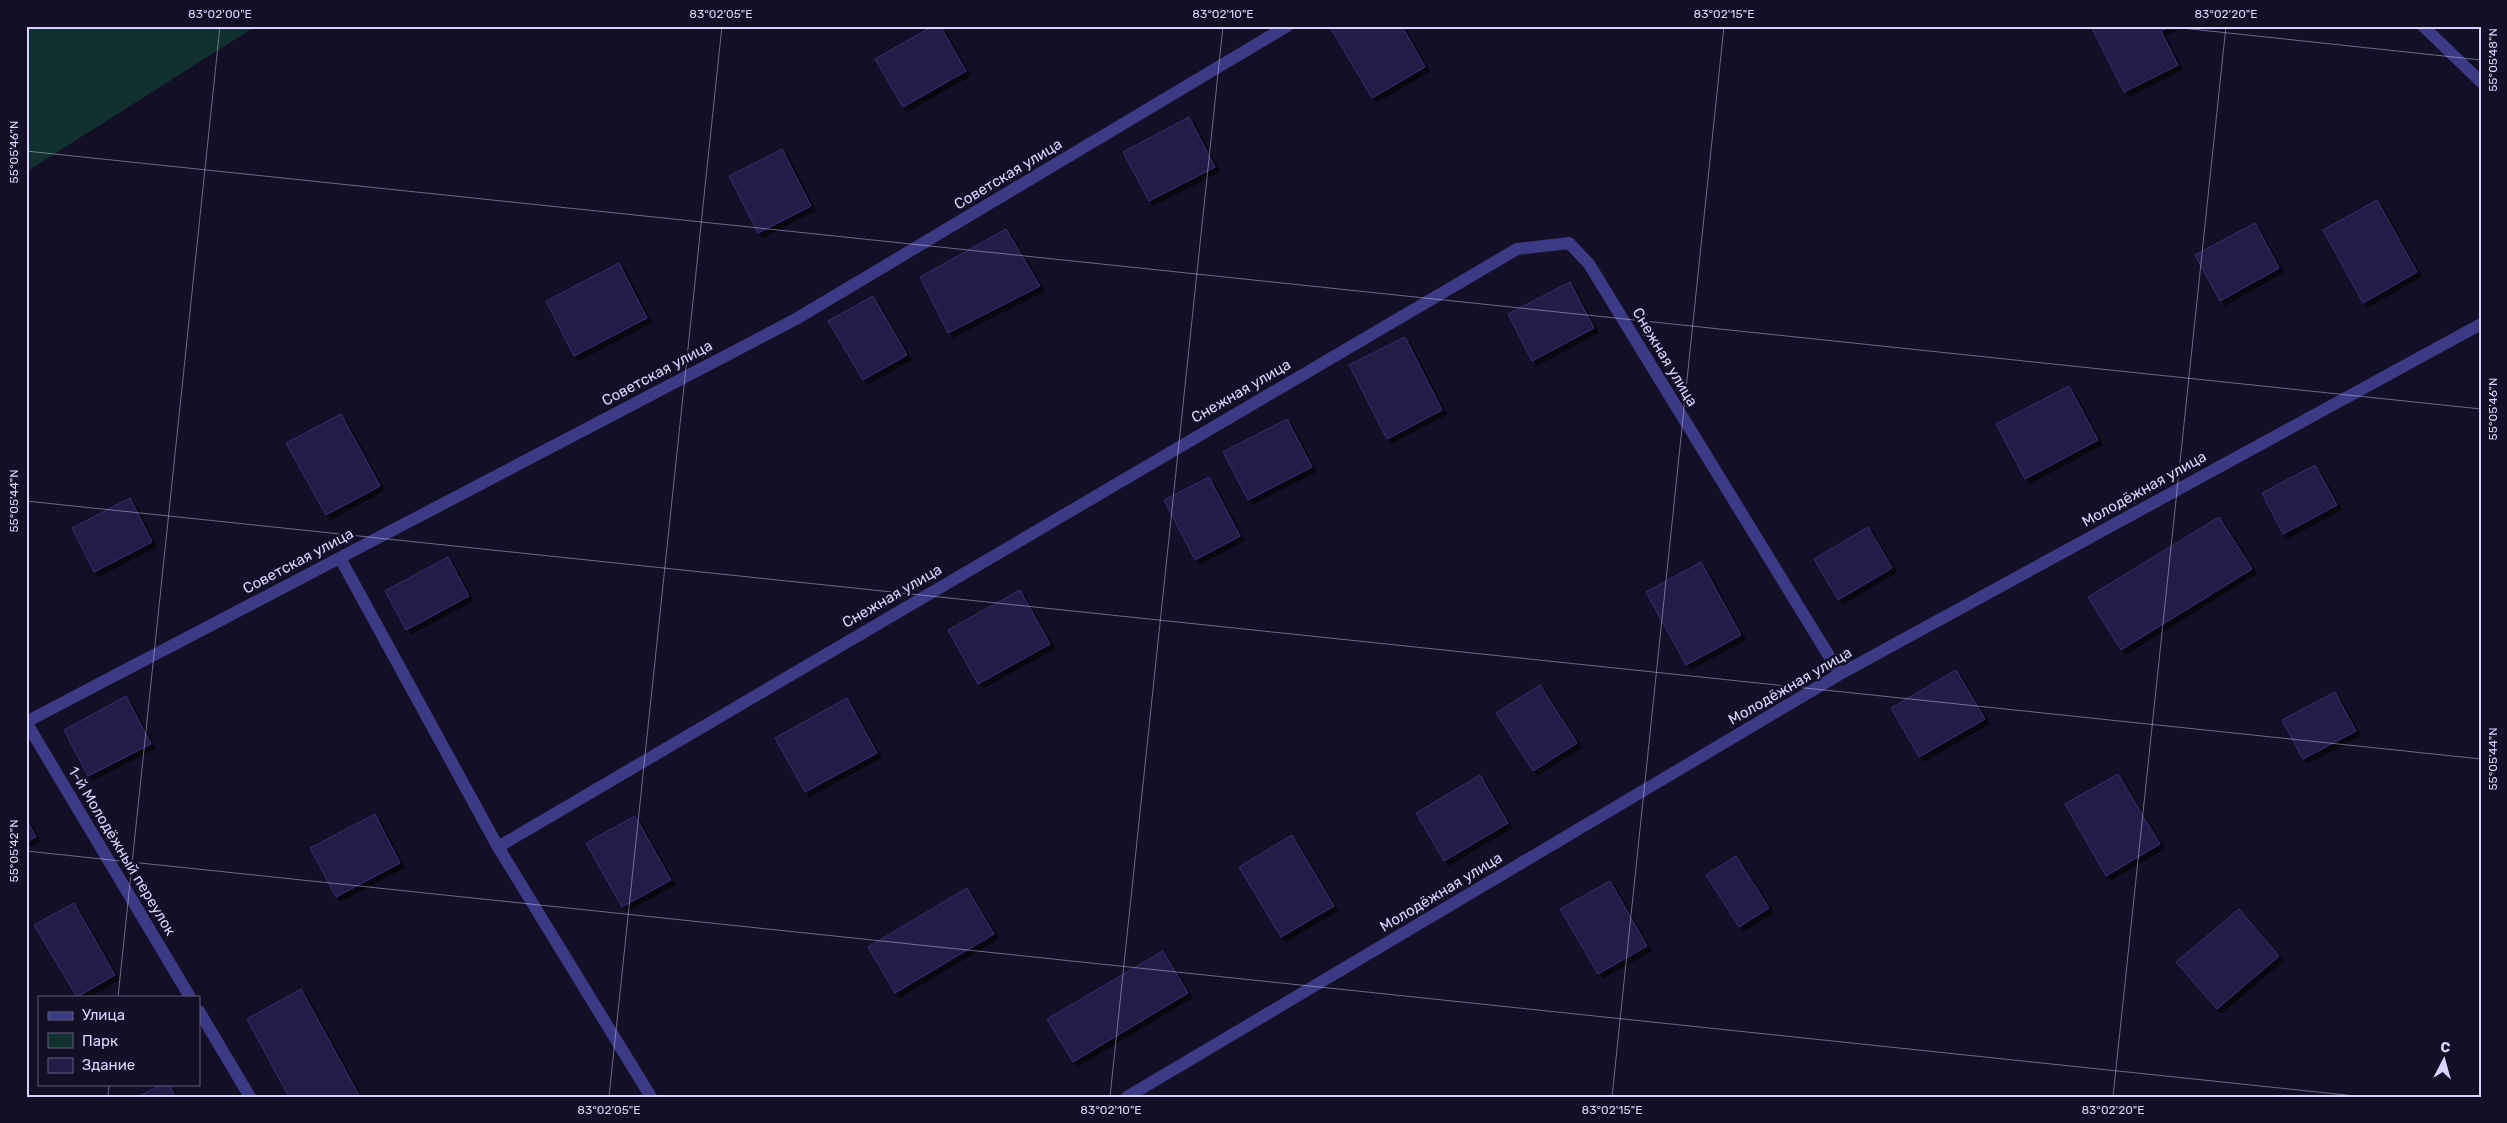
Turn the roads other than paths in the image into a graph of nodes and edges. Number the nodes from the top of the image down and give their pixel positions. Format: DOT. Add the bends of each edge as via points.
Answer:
graph roads {
  1 [pos="1287,26"];
  2 [pos="2423,26"];
  3 [pos="2481,82"];
  4 [pos="2481,324"];
  5 [pos="340,558"];
  6 [pos="1840,674"];
  7 [pos="26,722"];
  8 [pos="498,847"];
  9 [pos="189,996"];
  10 [pos="200,1013"];
  11 [pos="250,1097"];
  12 [pos="651,1097"];
  13 [pos="1127,1097"];
  1 -- 5 [label="street, Советская улица" via="796,319"];
  2 -- 3 [label="street"];
  4 -- 6 [label="street, Молодёжная улица"];
  5 -- 7 [label="street, Советская улица"];
  5 -- 8 [label="street"];
  6 -- 8 [label="street, Снежная улица" via="1589,264 1569,243 1517,249"];
  6 -- 13 [label="street, Молодёжная улица"];
  7 -- 9 [label="street, 1-й Молодёжный переулок"];
  8 -- 12 [label="street"];
  10 -- 11 [label="street"];
}
